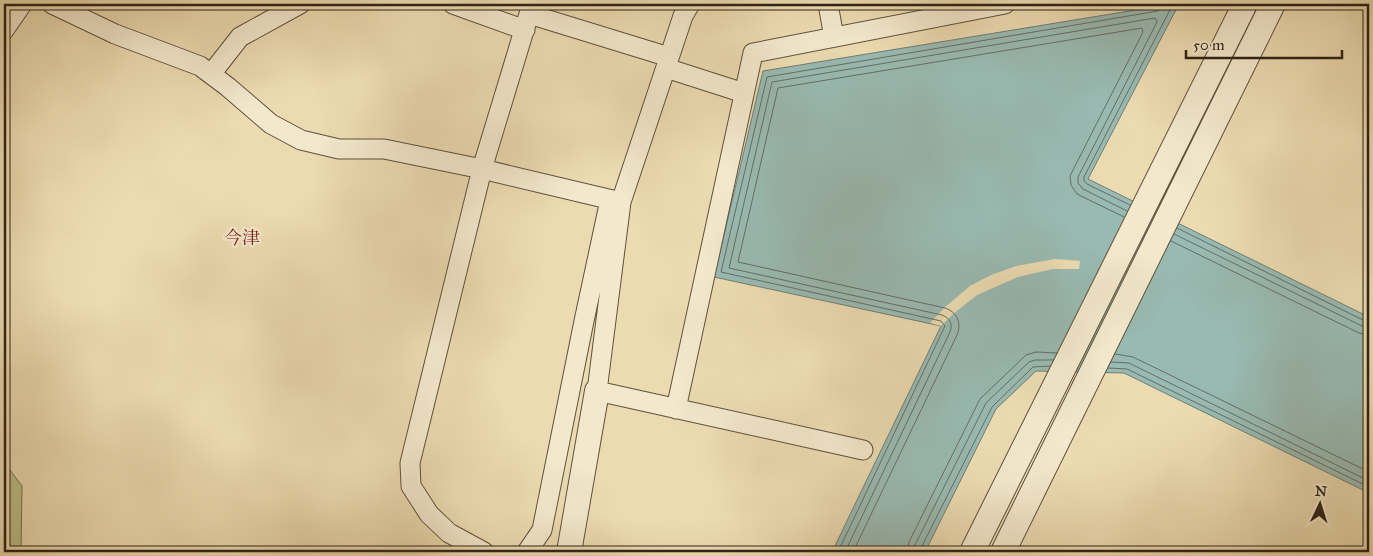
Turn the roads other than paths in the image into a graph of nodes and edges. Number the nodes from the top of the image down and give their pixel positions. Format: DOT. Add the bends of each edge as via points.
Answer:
graph roads {
  1 [pos="22,4"];
  2 [pos="52,4"];
  3 [pos="300,4"];
  4 [pos="453,4"];
  5 [pos="690,4"];
  6 [pos="828,4"];
  7 [pos="1005,4"];
  8 [pos="1244,4"];
  9 [pos="1274,4"];
  10 [pos="530,16"];
  11 [pos="4,30"];
  12 [pos="834,37"];
  13 [pos="667,62"];
  14 [pos="212,74"];
  15 [pos="744,93"];
  16 [pos="482,170"];
  17 [pos="616,200"];
  18 [pos="598,392"];
  19 [pos="676,409"];
  20 [pos="863,450"];
  21 [pos="484,552"];
  22 [pos="527,552"];
  23 [pos="570,552"];
  24 [pos="972,552"];
  25 [pos="1003,552"];
  1 -- 11 [label="street"];
  2 -- 14 [label="street" via="115,34 200,66"];
  3 -- 14 [label="street" via="240,36"];
  4 -- 10 [label="street"];
  5 -- 13 [label="street"];
  6 -- 12 [label="street"];
  7 -- 12 [label="street"];
  8 -- 24 [label="street"];
  9 -- 25 [label="street"];
  10 -- 13 [label="street"];
  10 -- 16 [label="street"];
  12 -- 15 [label="street" via="753,53"];
  13 -- 15 [label="street"];
  13 -- 17 [label="street"];
  14 -- 16 [label="street" via="271,124 301,140 339,149 384,149"];
  15 -- 19 [label="street"];
  16 -- 17 [label="street"];
  16 -- 21 [label="street" via="410,464 411,486 429,514 449,532"];
  17 -- 18 [label="street"];
  17 -- 22 [label="street" via="584,321 542,530"];
  18 -- 19 [label="street"];
  18 -- 23 [label="street"];
  19 -- 20 [label="street"];
}
